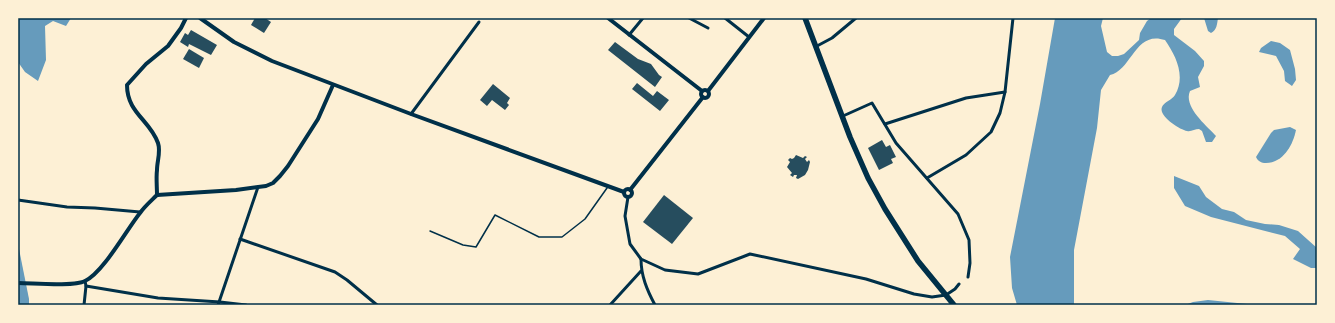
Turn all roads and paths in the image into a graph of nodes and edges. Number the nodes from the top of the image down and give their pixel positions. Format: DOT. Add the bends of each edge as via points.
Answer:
graph roads {
  1 [pos="186,18"];
  2 [pos="200,18"];
  3 [pos="608,18"];
  4 [pos="643,18"];
  5 [pos="690,18"];
  6 [pos="725,18"];
  7 [pos="764,18"];
  8 [pos="805,18"];
  9 [pos="856,18"];
  10 [pos="1013,18"];
  11 [pos="479,22"];
  12 [pos="708,28"];
  13 [pos="629,35"];
  14 [pos="750,37"];
  15 [pos="817,46"];
  16 [pos="333,84"];
  17 [pos="702,91"];
  18 [pos="708,91"];
  19 [pos="1006,92"];
  20 [pos="703,97"];
  21 [pos="411,114"];
  22 [pos="843,116"];
  23 [pos="885,124"];
  24 [pos="927,178"];
  25 [pos="608,186"];
  26 [pos="258,187"];
  27 [pos="630,190"];
  28 [pos="624,192"];
  29 [pos="157,195"];
  30 [pos="628,197"];
  31 [pos="18,200"];
  32 [pos="140,212"];
  33 [pos="430,231"];
  34 [pos="240,239"];
  35 [pos="641,259"];
  36 [pos="641,271"];
  37 [pos="968,277"];
  38 [pos="85,281"];
  39 [pos="18,283"];
  40 [pos="959,284"];
  41 [pos="86,286"];
  42 [pos="946,295"];
  43 [pos="219,303"];
  44 [pos="84,305"];
  45 [pos="246,305"];
  46 [pos="377,305"];
  47 [pos="610,305"];
  48 [pos="655,305"];
  49 [pos="954,305"];
  1 -- 29 [label="street" via="168,46 127,84 127,95 132,106 158,143"];
  2 -- 16 [label="street" via="258,55"];
  3 -- 13 [label="street"];
  4 -- 13 [label="street"];
  5 -- 12 [label="street"];
  6 -- 14 [label="street"];
  7 -- 14 [label="street"];
  8 -- 15 [label="highway"];
  9 -- 15 [label="street" via="832,38"];
  10 -- 19 [label="street"];
  11 -- 21 [label="street"];
  13 -- 17 [label="street"];
  14 -- 18 [label="street"];
  15 -- 22 [label="highway"];
  16 -- 21 [label="street"];
  16 -- 26 [label="street" via="318,119 288,166 273,183"];
  17 -- 18 [label="street"];
  17 -- 20 [label="street"];
  18 -- 20 [label="street" via="709,96"];
  19 -- 23 [label="street" via="966,98"];
  19 -- 24 [label="street" via="991,132 966,155"];
  20 -- 27 [label="street"];
  21 -- 25 [label="street"];
  22 -- 23 [label="street" via="872,103"];
  22 -- 42 [label="highway" via="860,160 885,209 918,261"];
  23 -- 24 [label="street" via="896,143"];
  24 -- 37 [label="street" via="958,214 969,240"];
  25 -- 28 [label="street"];
  25 -- 33 [label="lane" via="586,218 562,237 539,237 495,215 476,247 463,245"];
  26 -- 29 [label="street"];
  26 -- 34 [label="street"];
  27 -- 28 [label="street" via="626,189"];
  27 -- 30 [label="street" via="632,194"];
  28 -- 30 [label="street"];
  29 -- 32 [label="street"];
  30 -- 35 [label="street" via="625,216 630,244"];
  31 -- 32 [label="street" via="67,208"];
  32 -- 38 [label="street" via="97,273"];
  34 -- 43 [label="street"];
  34 -- 46 [label="street" via="335,272"];
  35 -- 36 [label="street"];
  35 -- 42 [label="street" via="665,270 698,274 750,254 866,279 914,294 932,297"];
  36 -- 47 [label="street"];
  36 -- 48 [label="street"];
  38 -- 39 [label="street"];
  38 -- 41 [label="street"];
  40 -- 42 [label="street"];
  41 -- 43 [label="street" via="158,298"];
  41 -- 44 [label="street"];
  42 -- 49 [label="highway"];
  43 -- 45 [label="street"];
}
